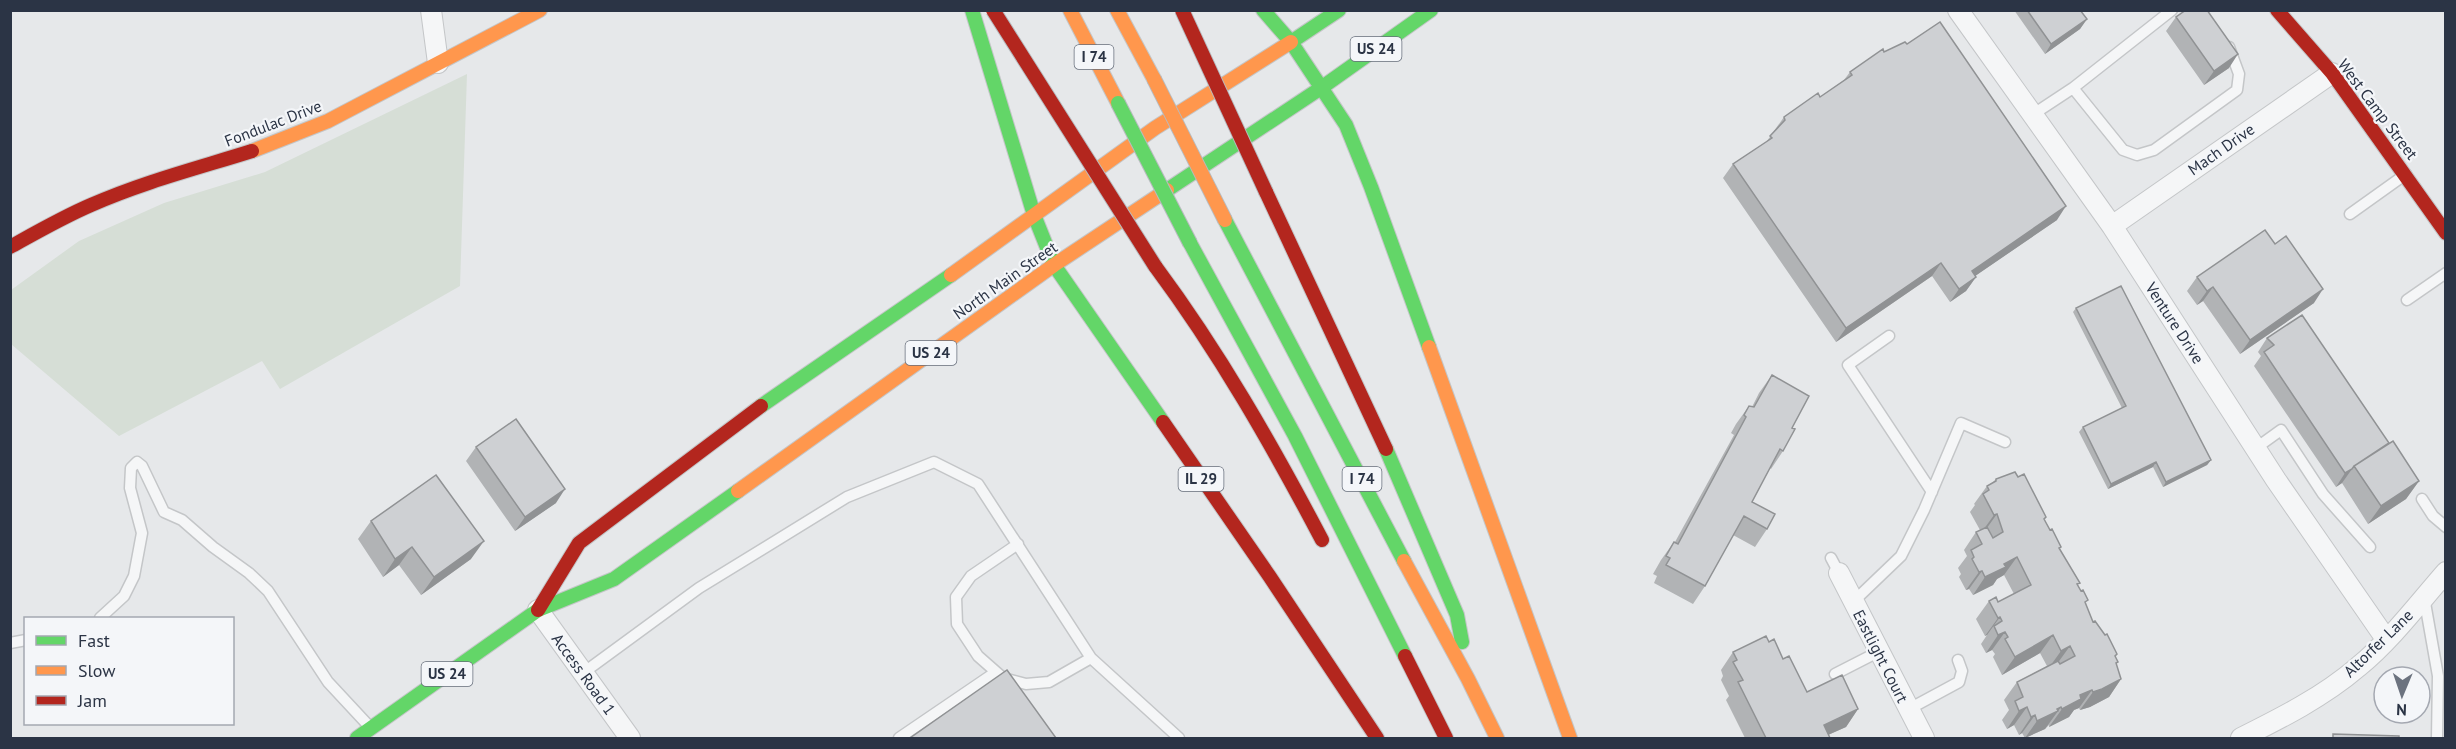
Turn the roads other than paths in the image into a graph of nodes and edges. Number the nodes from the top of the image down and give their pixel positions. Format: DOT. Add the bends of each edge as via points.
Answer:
graph roads {
  1 [pos="431,10"];
  2 [pos="540,10"];
  3 [pos="972,10"];
  4 [pos="993,10"];
  5 [pos="1070,10"];
  6 [pos="1117,10"];
  7 [pos="1182,10"];
  8 [pos="1263,10"];
  9 [pos="1339,10"];
  10 [pos="1431,10"];
  11 [pos="1958,10"];
  12 [pos="2172,10"];
  13 [pos="2277,10"];
  14 [pos="2219,34"];
  15 [pos="1291,42"];
  16 [pos="438,63"];
  17 [pos="2332,73"];
  18 [pos="1321,88"];
  19 [pos="2073,88"];
  20 [pos="2032,116"];
  21 [pos="2406,174"];
  22 [pos="2350,214"];
  23 [pos="1034,215"];
  24 [pos="2112,226"];
  25 [pos="2445,233"];
  26 [pos="10,247"];
  27 [pos="1054,265"];
  28 [pos="2445,273"];
  29 [pos="2407,300"];
  30 [pos="1889,336"];
  31 [pos="2005,442"];
  32 [pos="2256,448"];
  33 [pos="1932,492"];
  34 [pos="2422,499"];
  35 [pos="2445,528"];
  36 [pos="1018,544"];
  37 [pos="2370,547"];
  38 [pos="1329,554"];
  39 [pos="1835,565"];
  40 [pos="2445,572"];
  41 [pos="2424,597"];
  42 [pos="1854,601"];
  43 [pos="538,610"];
  44 [pos="101,617"];
  45 [pos="2386,639"];
  46 [pos="1880,651"];
  47 [pos="1091,658"];
  48 [pos="1958,660"];
  49 [pos="996,672"];
  50 [pos="583,673"];
  51 [pos="1835,674"];
  52 [pos="1468,679"];
  53 [pos="1405,688"];
  54 [pos="1909,709"];
  55 [pos="371,728"];
  56 [pos="357,738"];
  57 [pos="630,738"];
  58 [pos="899,738"];
  59 [pos="1179,738"];
  60 [pos="1377,738"];
  61 [pos="1434,738"];
  62 [pos="1446,738"];
  63 [pos="1497,738"];
  64 [pos="1570,738"];
  65 [pos="1924,738"];
  66 [pos="2241,738"];
  67 [pos="2437,738"];
  1 -- 16 [label="street"];
  2 -- 16 [label="main road, Fondulac Drive"];
  3 -- 23 [label="main road"];
  4 -- 38 [label="main road, bridge" via="1223,367"];
  5 -- 62 [label="main road, I 74, bridge" via="1295,436"];
  6 -- 52 [label="main road, I 74, bridge"];
  7 -- 52 [label="main road, bridge" via="1338,340 1457,615"];
  8 -- 15 [label="main road"];
  9 -- 15 [label="main road, North Main Street / US 24"];
  10 -- 18 [label="main road, North Main Street / US 24"];
  11 -- 20 [label="street, Venture Drive"];
  12 -- 19 [label="lane"];
  13 -- 17 [label="main road, West Camp Street"];
  14 -- 19 [label="lane" via="2231,50 2239,74 2237,90 2154,150 2137,156 2123,150"];
  15 -- 18 [label="main road"];
  15 -- 23 [label="main road, North Main Street / US 24" via="1155,128"];
  16 -- 26 [label="main road, Fondulac Drive" via="328,121 267,147 93,204"];
  17 -- 21 [label="main road, West Camp Street"];
  17 -- 24 [label="street, Mach Drive"];
  18 -- 27 [label="main road, North Main Street / US 24"];
  18 -- 64 [label="main road" via="1346,125 1371,188"];
  19 -- 20 [label="lane"];
  20 -- 24 [label="street, Venture Drive"];
  21 -- 22 [label="lane"];
  21 -- 25 [label="main road, West Camp Street"];
  23 -- 27 [label="main road, IL 29"];
  23 -- 43 [label="main road, North Main Street / US 24" via="790,385 579,543"];
  24 -- 32 [label="street, Venture Drive"];
  27 -- 43 [label="main road, North Main Street / US 24" via="614,579"];
  27 -- 60 [label="main road, IL 29"];
  28 -- 29 [label="lane"];
  30 -- 33 [label="lane" via="1848,365"];
  31 -- 33 [label="lane" via="1961,423"];
  32 -- 37 [label="lane" via="2281,430 2323,494"];
  32 -- 45 [label="street, Venture Drive"];
  33 -- 42 [label="lane" via="1901,556"];
  34 -- 35 [label="lane"];
  36 -- 47 [label="lane"];
  36 -- 49 [label="lane" via="971,576 956,597 957,624 978,656"];
  36 -- 50 [label="lane" via="978,484 934,462 847,497 699,588"];
  39 -- 42 [label="street, Eastlight Court"];
  40 -- 41 [label="street, Altorfer Lane"];
  41 -- 45 [label="street, Altorfer Lane"];
  41 -- 67 [label="lane" via="2438,676"];
  42 -- 46 [label="street, Eastlight Court"];
  43 -- 50 [label="street, Access Road 1"];
  43 -- 55 [label="main road, North Main Street / US 24"];
  44 -- 55 [label="lane" via="124,596 134,576 142,533 130,488 131,468 137,462 164,512 182,520 268,591 328,682"];
  45 -- 66 [label="street, Altorfer Lane" via="2358,667 2299,708"];
  46 -- 51 [label="lane"];
  46 -- 54 [label="street, Eastlight Court"];
  47 -- 49 [label="lane" via="1048,682 1026,684"];
  47 -- 59 [label="lane"];
  48 -- 54 [label="lane" via="1962,671 1959,682"];
  49 -- 58 [label="lane"];
  50 -- 57 [label="street, Access Road 1"];
  52 -- 63 [label="main road, I 74"];
  53 -- 61 [label="main road"];
  54 -- 65 [label="street, Eastlight Court"];
  55 -- 56 [label="main road, North Main Street / US 24"];
}
